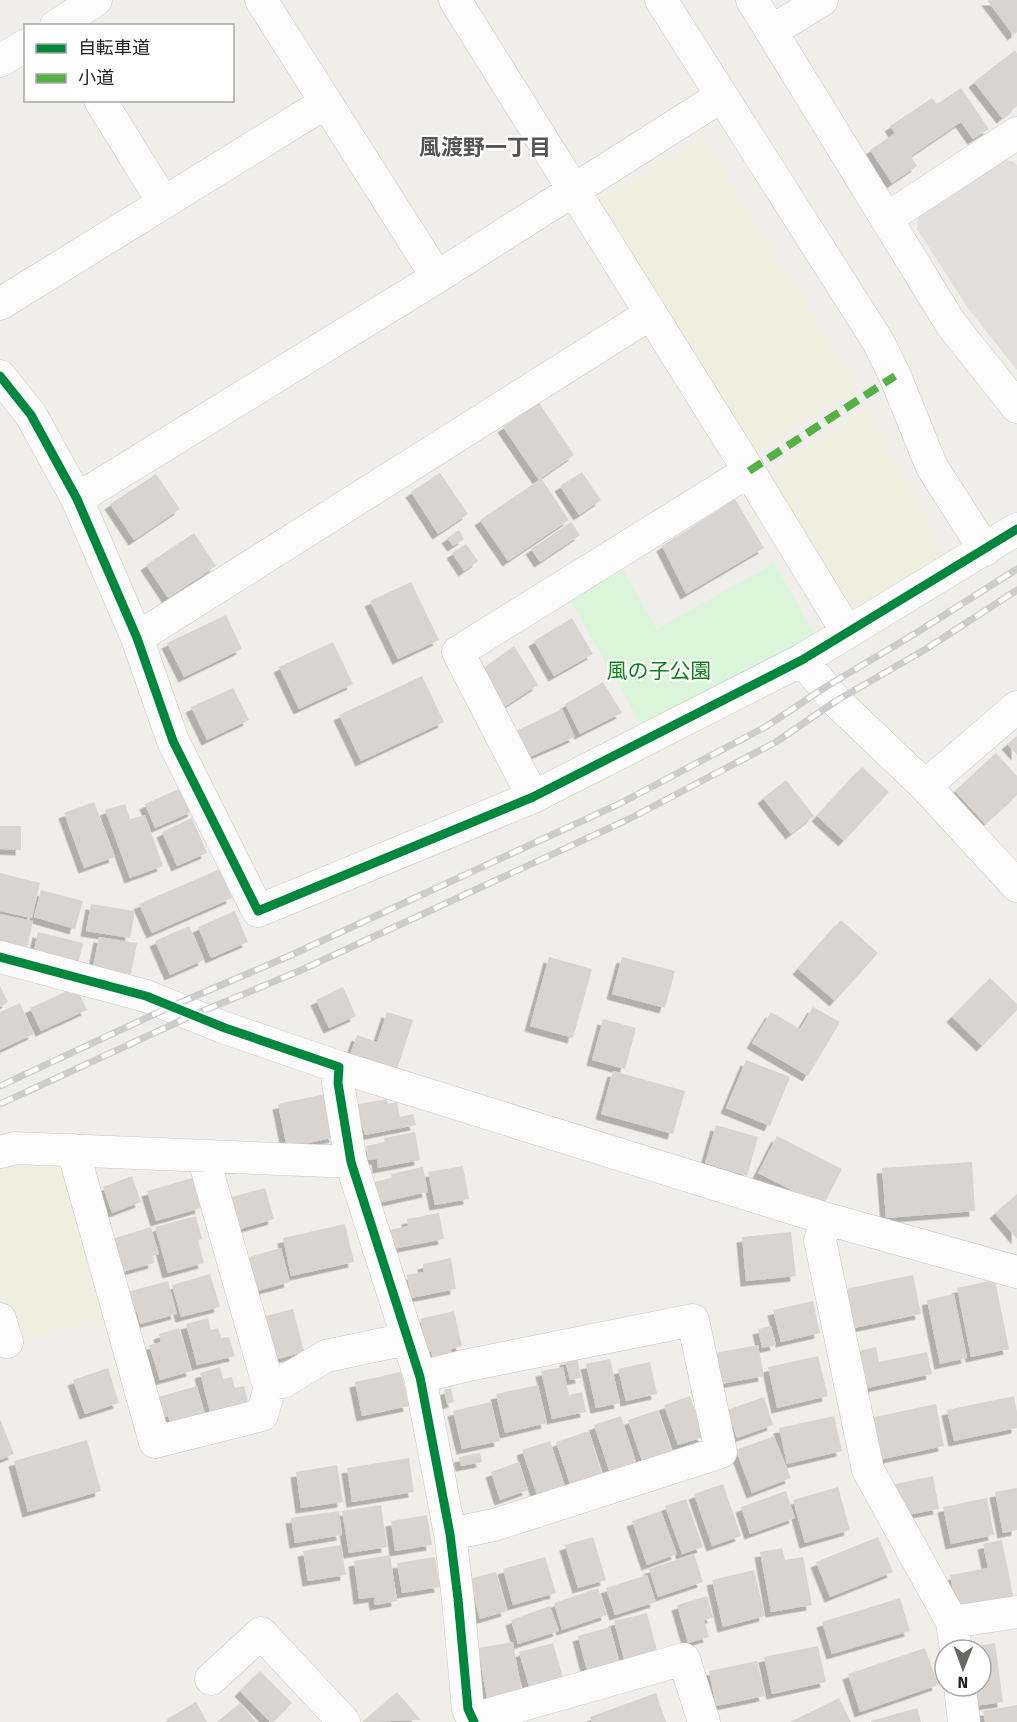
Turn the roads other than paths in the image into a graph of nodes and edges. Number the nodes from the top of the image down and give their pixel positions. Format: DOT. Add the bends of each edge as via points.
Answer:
graph roads {
  1 [pos="96,0"];
  2 [pos="261,0"];
  3 [pos="455,0"];
  4 [pos="661,0"];
  5 [pos="752,0"];
  6 [pos="822,0"];
  7 [pos="59,24"];
  8 [pos="772,31"];
  9 [pos="24,46"];
  10 [pos="0,62"];
  11 [pos="720,96"];
  12 [pos="101,102"];
  13 [pos="325,103"];
  14 [pos="1015,138"];
  15 [pos="573,190"];
  16 [pos="163,202"];
  17 [pos="886,219"];
  18 [pos="437,277"];
  19 [pos="0,304"];
  20 [pos="650,315"];
  21 [pos="0,376"];
  22 [pos="1017,407"];
  23 [pos="749,471"];
  24 [pos="77,499"];
  25 [pos="1017,529"];
  26 [pos="985,550"];
  27 [pos="847,632"];
  28 [pos="137,638"];
  29 [pos="802,660"];
  30 [pos="1017,707"];
  31 [pos="925,786"];
  32 [pos="533,797"];
  33 [pos="1017,886"];
  34 [pos="0,957"];
  35 [pos="339,1067"];
  36 [pos="73,1150"];
  37 [pos="0,1152"];
  38 [pos="203,1155"];
  39 [pos="351,1162"];
  40 [pos="827,1219"];
  41 [pos="1017,1272"];
  42 [pos="407,1339"];
  43 [pos="420,1377"];
  44 [pos="271,1383"];
  45 [pos="450,1534"];
  46 [pos="1017,1612"];
  47 [pos="954,1636"];
  48 [pos="211,1679"];
  49 [pos="961,1698"];
  50 [pos="466,1718"];
  51 [pos="344,1722"];
  52 [pos="704,1722"];
  53 [pos="964,1722"];
  1 -- 7 [label="street"];
  2 -- 13 [label="street"];
  3 -- 15 [label="street"];
  4 -- 11 [label="street"];
  5 -- 8 [label="street"];
  6 -- 8 [label="street"];
  8 -- 17 [label="street"];
  9 -- 10 [label="street"];
  11 -- 15 [label="street"];
  11 -- 26 [label="street" via="879,343 932,467"];
  12 -- 16 [label="street"];
  13 -- 16 [label="street"];
  13 -- 18 [label="street"];
  14 -- 17 [label="street"];
  15 -- 18 [label="street"];
  15 -- 20 [label="street"];
  16 -- 19 [label="street"];
  17 -- 22 [label="street" via="951,324"];
  18 -- 24 [label="street"];
  20 -- 23 [label="street"];
  20 -- 28 [label="street"];
  21 -- 24 [label="street" via="31,415"];
  23 -- 27 [label="street"];
  23 -- 32 [label="street" via="458,652"];
  24 -- 28 [label="street"];
  25 -- 26 [label="street"];
  26 -- 27 [label="street"];
  27 -- 29 [label="street"];
  28 -- 32 [label="street" via="173,741 258,911"];
  29 -- 31 [label="street" via="836,701"];
  29 -- 32 [label="street"];
  30 -- 31 [label="street"];
  31 -- 33 [label="street"];
  34 -- 35 [label="street" via="146,996"];
  35 -- 39 [label="street"];
  35 -- 40 [label="street"];
  36 -- 37 [label="street" via="15,1148"];
  36 -- 38 [label="street"];
  36 -- 44 [label="street" via="155,1442 262,1415"];
  38 -- 39 [label="street"];
  38 -- 44 [label="street" via="266,1377"];
  39 -- 42 [label="street"];
  40 -- 41 [label="street"];
  40 -- 47 [label="street" via="820,1240 868,1470"];
  42 -- 43 [label="street"];
  42 -- 44 [label="street" via="326,1356 283,1382"];
  43 -- 45 [label="street"];
  43 -- 45 [label="street" via="693,1320 721,1452 494,1525"];
  45 -- 50 [label="street"];
  46 -- 47 [label="street"];
  48 -- 51 [label="street" via="261,1634"];
  49 -- 53 [label="street"];
  50 -- 52 [label="street" via="684,1659"];
}
